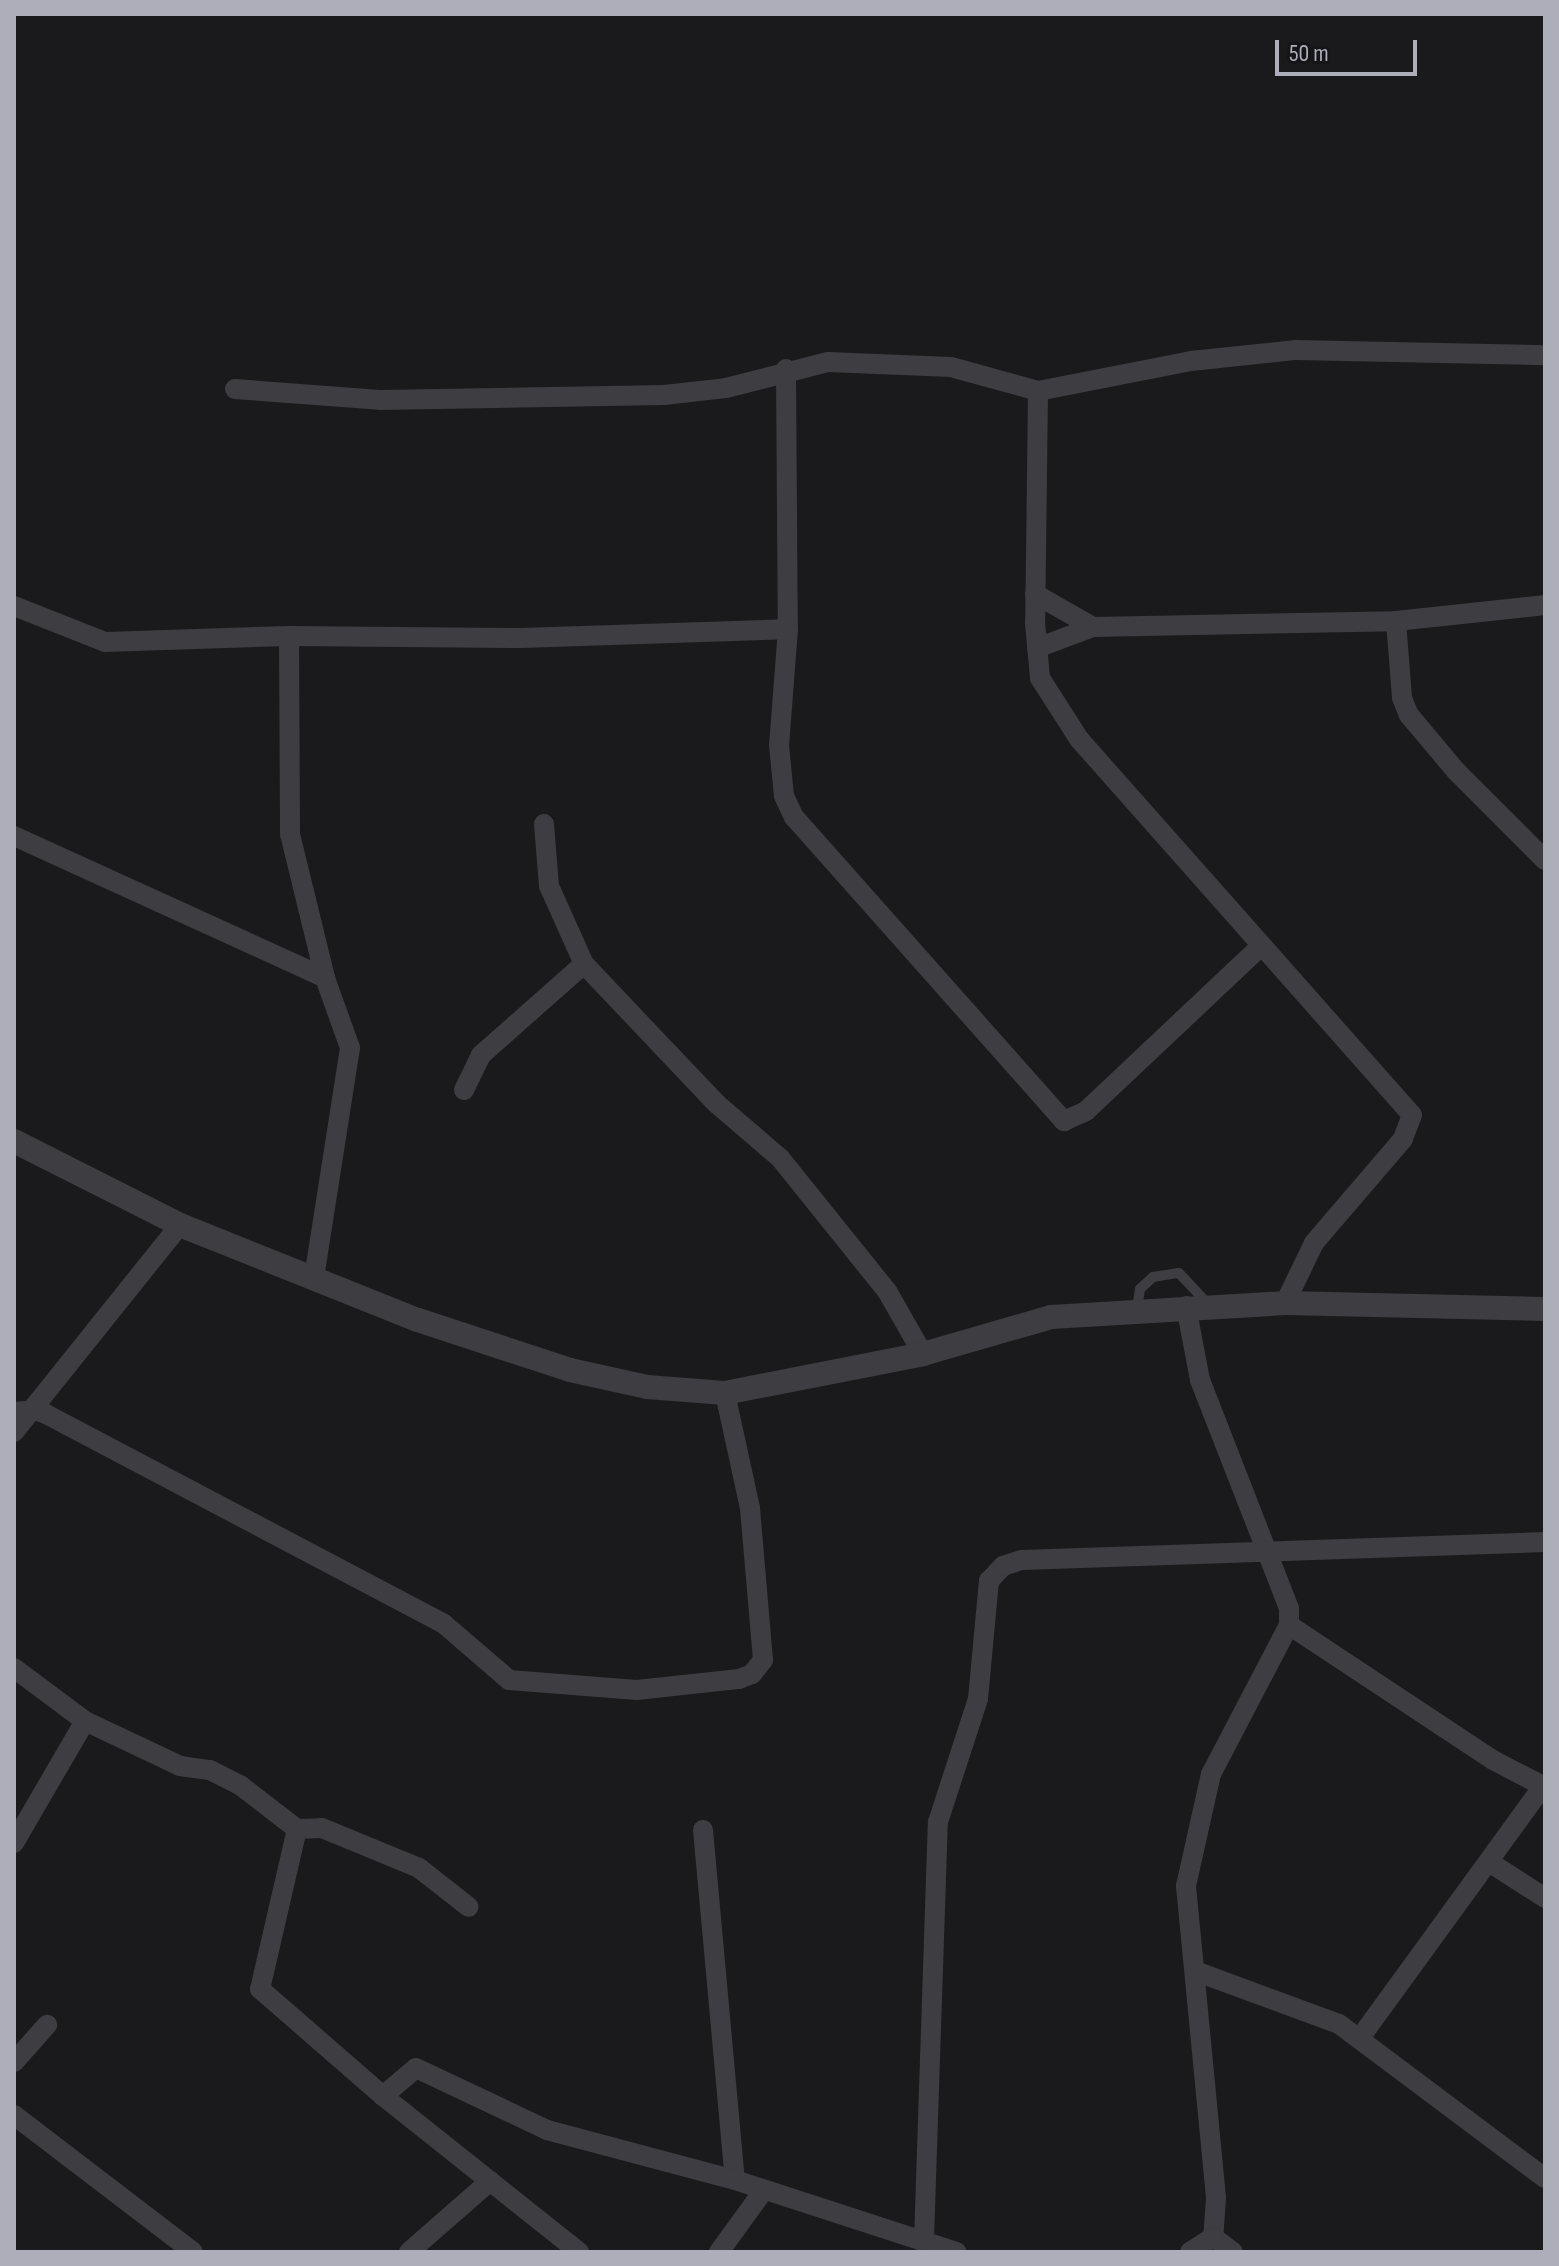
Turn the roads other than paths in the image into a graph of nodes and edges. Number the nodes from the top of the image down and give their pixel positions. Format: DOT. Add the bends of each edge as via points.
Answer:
graph roads {
  1 [pos="1545,355"];
  2 [pos="786,369"];
  3 [pos="235,389"];
  4 [pos="1038,391"];
  5 [pos="1035,594"];
  6 [pos="1545,605"];
  7 [pos="14,606"];
  8 [pos="1396,621"];
  9 [pos="1093,627"];
  10 [pos="788,629"];
  11 [pos="289,636"];
  12 [pos="1037,648"];
  13 [pos="544,824"];
  14 [pos="14,836"];
  15 [pos="1545,860"];
  16 [pos="1260,947"];
  17 [pos="584,964"];
  18 [pos="325,978"];
  19 [pos="464,1090"];
  20 [pos="14,1141"];
  21 [pos="180,1225"];
  22 [pos="314,1278"];
  23 [pos="1285,1303"];
  24 [pos="1198,1305"];
  25 [pos="1545,1309"];
  26 [pos="1137,1310"];
  27 [pos="923,1354"];
  28 [pos="725,1393"];
  29 [pos="24,1411"];
  30 [pos="14,1432"];
  31 [pos="1545,1542"];
  32 [pos="1270,1551"];
  33 [pos="1289,1625"];
  34 [pos="14,1668"];
  35 [pos="85,1721"];
  36 [pos="1544,1786"];
  37 [pos="297,1829"];
  38 [pos="703,1830"];
  39 [pos="14,1843"];
  40 [pos="1489,1862"];
  41 [pos="1545,1898"];
  42 [pos="469,1907"];
  43 [pos="1195,1971"];
  44 [pos="47,2025"];
  45 [pos="1360,2038"];
  46 [pos="14,2062"];
  47 [pos="383,2096"];
  48 [pos="14,2115"];
  49 [pos="1545,2178"];
  50 [pos="735,2180"];
  51 [pos="490,2181"];
  52 [pos="764,2190"];
  53 [pos="1213,2237"];
  54 [pos="924,2240"];
  55 [pos="193,2252"];
  56 [pos="409,2252"];
  57 [pos="579,2252"];
  58 [pos="719,2252"];
  59 [pos="957,2252"];
  60 [pos="1190,2252"];
  61 [pos="1233,2252"];
  1 -- 4 [label="street" via="1296,350 1191,361"];
  2 -- 3 [label="street" via="726,388 664,395 380,400"];
  2 -- 4 [label="street" via="828,362 951,367"];
  2 -- 10 [label="street"];
  4 -- 5 [label="street"];
  5 -- 9 [label="street"];
  5 -- 12 [label="street"];
  6 -- 8 [label="street"];
  7 -- 11 [label="street" via="105,642"];
  8 -- 9 [label="street"];
  8 -- 15 [label="street" via="1402,698 1409,715 1456,771"];
  9 -- 12 [label="street"];
  10 -- 11 [label="street" via="521,638"];
  10 -- 16 [label="street" via="779,745 784,796 794,817 1056,1117 1075,1120 1086,1111"];
  11 -- 18 [label="street" via="290,834"];
  12 -- 16 [label="street" via="1040,678 1079,739"];
  13 -- 17 [label="street" via="549,886"];
  14 -- 18 [label="street"];
  16 -- 23 [label="street" via="1412,1115 1403,1139 1314,1243"];
  17 -- 19 [label="street" via="481,1055"];
  17 -- 27 [label="street" via="717,1104 780,1158 887,1291"];
  18 -- 22 [label="street" via="350,1048"];
  20 -- 21 [label="street"];
  21 -- 22 [label="street"];
  21 -- 29 [label="street"];
  22 -- 28 [label="street" via="418,1320 570,1370 647,1387"];
  23 -- 24 [label="street"];
  23 -- 25 [label="street"];
  24 -- 26 [label="street"];
  24 -- 26 [label="lane" via="1179,1273 1153,1277 1140,1289"];
  24 -- 32 [label="street" via="1200,1380"];
  26 -- 27 [label="street" via="1051,1317"];
  27 -- 28 [label="street"];
  28 -- 29 [label="street" via="750,1508 763,1660 752,1674 739,1679 637,1690 509,1680 444,1624"];
  29 -- 30 [label="street"];
  31 -- 32 [label="street"];
  32 -- 33 [label="street" via="1289,1608"];
  32 -- 54 [label="street" via="1022,1560 1003,1566 989,1581 978,1699 938,1822"];
  33 -- 36 [label="street" via="1493,1760"];
  33 -- 43 [label="street" via="1211,1774 1186,1886"];
  34 -- 35 [label="street"];
  35 -- 37 [label="street" via="180,1766 210,1770 240,1785"];
  35 -- 39 [label="street"];
  36 -- 40 [label="street"];
  37 -- 42 [label="street" via="322,1828 419,1868"];
  37 -- 47 [label="street" via="260,1989"];
  38 -- 50 [label="street"];
  40 -- 41 [label="street"];
  40 -- 45 [label="street"];
  43 -- 45 [label="street" via="1316,2013"];
  43 -- 53 [label="street" via="1216,2198"];
  44 -- 46 [label="street"];
  45 -- 49 [label="street"];
  47 -- 50 [label="street" via="416,2068 547,2130"];
  47 -- 51 [label="street"];
  48 -- 55 [label="street"];
  50 -- 52 [label="street"];
  51 -- 56 [label="street"];
  51 -- 57 [label="street"];
  52 -- 54 [label="street"];
  52 -- 58 [label="street"];
  53 -- 60 [label="street"];
  53 -- 61 [label="street"];
  54 -- 59 [label="street"];
}
